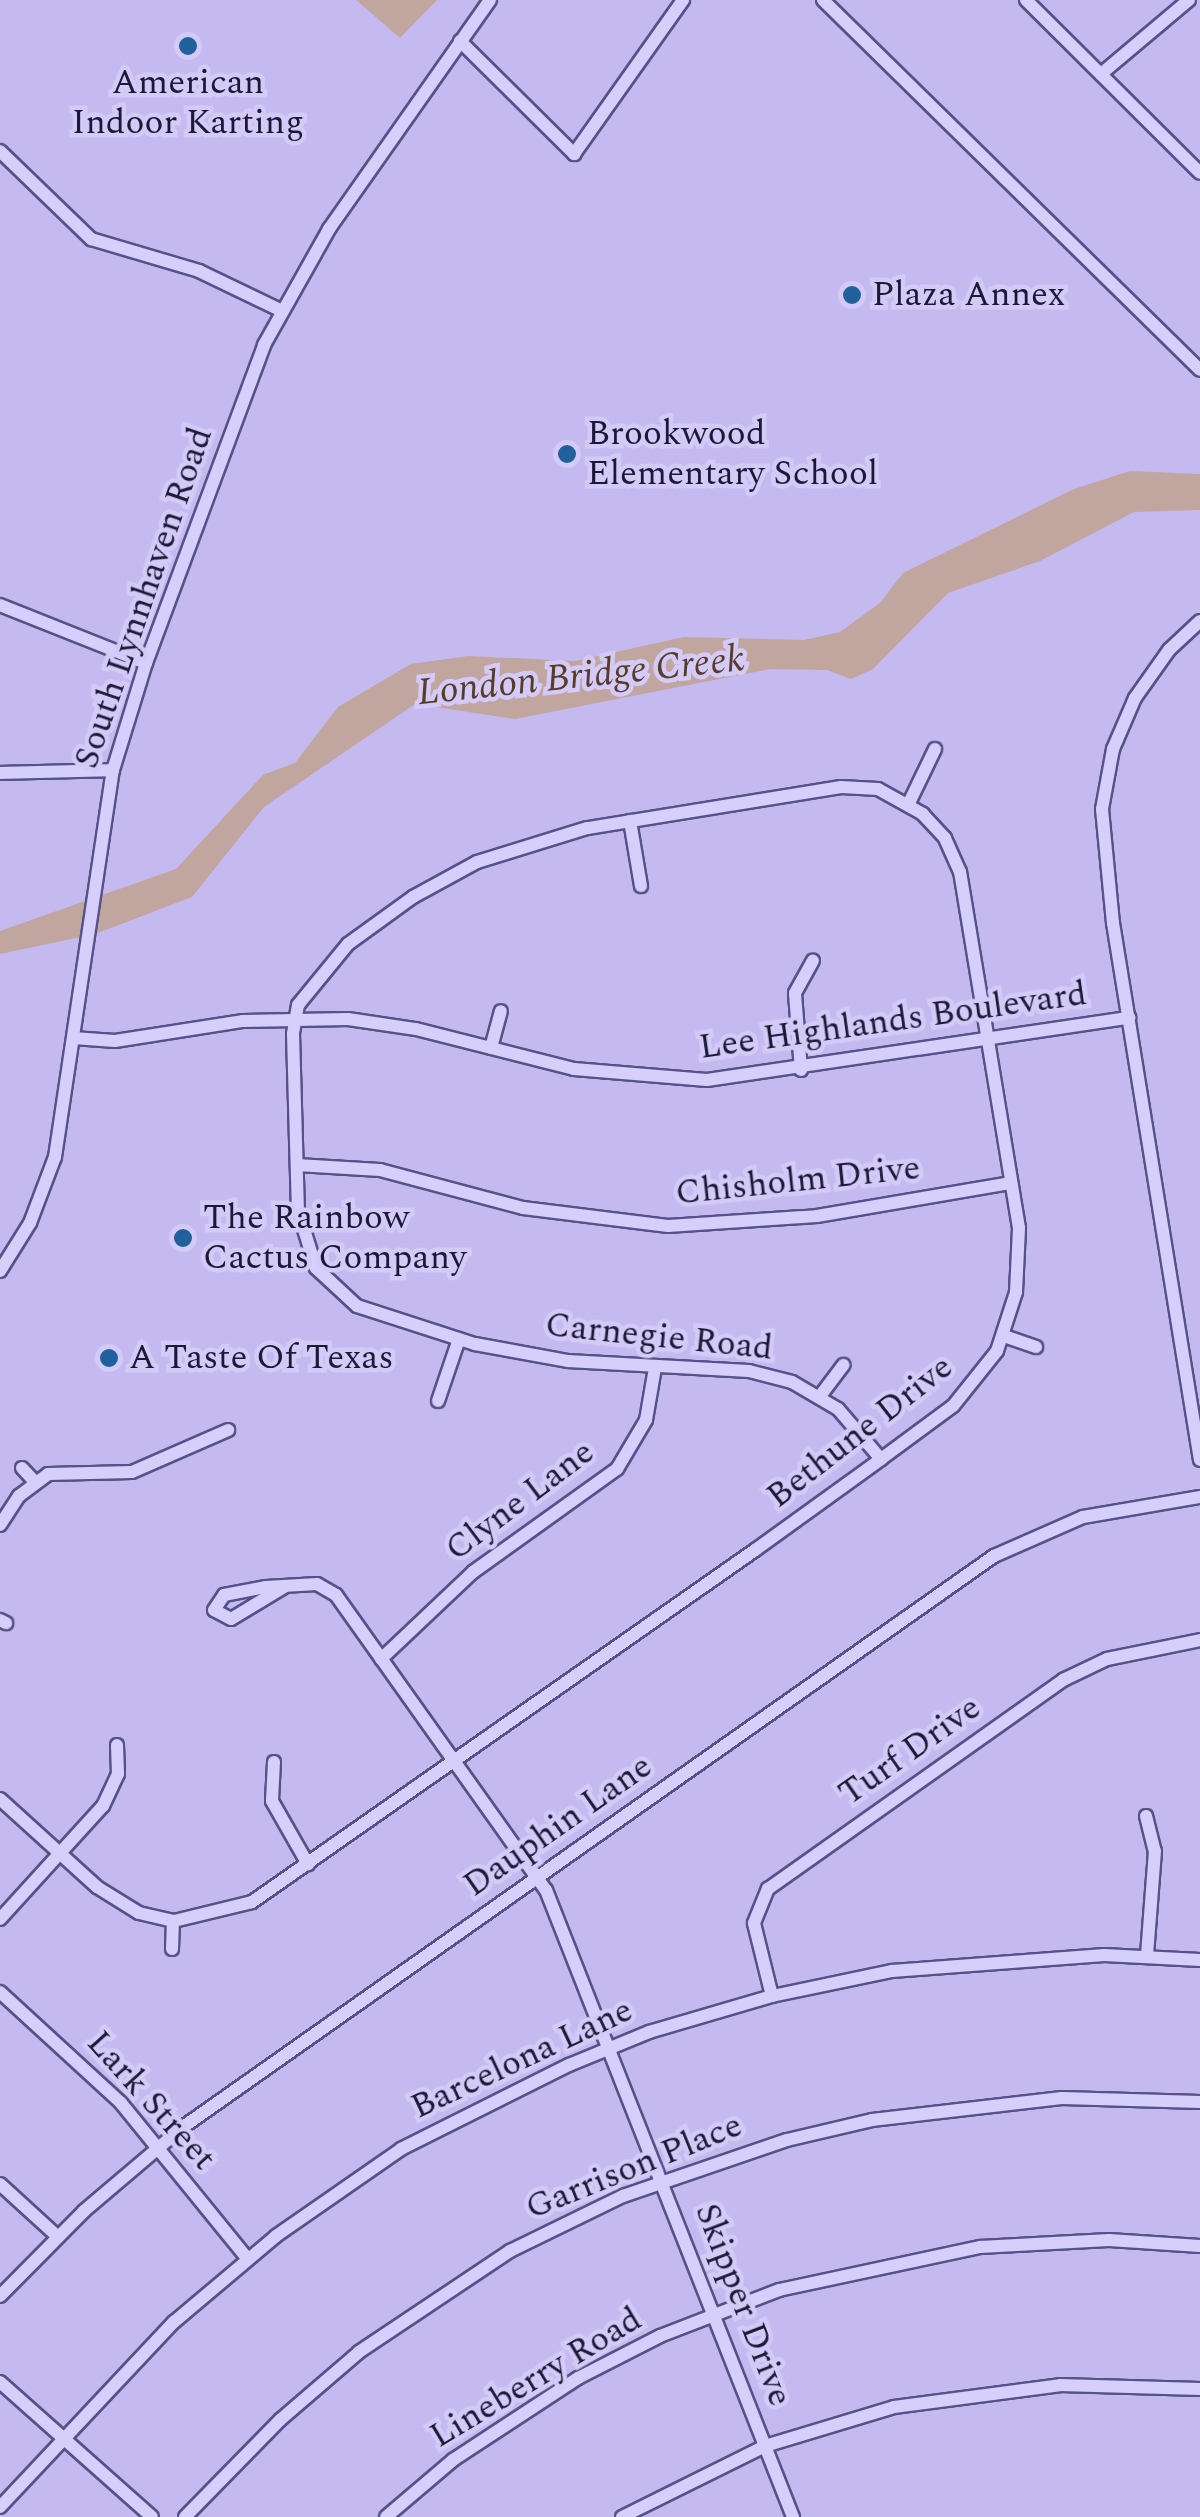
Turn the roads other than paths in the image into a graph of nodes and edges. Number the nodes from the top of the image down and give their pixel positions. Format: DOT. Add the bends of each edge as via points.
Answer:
graph roads {
  1 [pos="490,0"];
  2 [pos="683,0"];
  3 [pos="823,0"];
  4 [pos="1026,0"];
  5 [pos="1190,0"];
  6 [pos="460,41"];
  7 [pos="1101,74"];
  8 [pos="0,151"];
  9 [pos="1200,172"];
  10 [pos="280,310"];
  11 [pos="1196,369"];
  12 [pos="0,606"];
  13 [pos="1200,621"];
  14 [pos="146,663"];
  15 [pos="935,749"];
  16 [pos="113,770"];
  17 [pos="0,773"];
  18 [pos="909,803"];
  19 [pos="630,821"];
  20 [pos="641,886"];
  21 [pos="813,961"];
  22 [pos="501,1012"];
  23 [pos="295,1018"];
  24 [pos="1129,1018"];
  25 [pos="73,1038"];
  26 [pos="987,1040"];
  27 [pos="491,1048"];
  28 [pos="801,1070"];
  29 [pos="297,1165"];
  30 [pos="1011,1183"];
  31 [pos="0,1271"];
  32 [pos="1004,1336"];
  33 [pos="459,1339"];
  34 [pos="1036,1347"];
  35 [pos="843,1365"];
  36 [pos="656,1368"];
  37 [pos="820,1396"];
  38 [pos="438,1401"];
  39 [pos="228,1430"];
  40 [pos="881,1459"];
  41 [pos="1200,1460"];
  42 [pos="22,1468"];
  43 [pos="34,1481"];
  44 [pos="1200,1497"];
  45 [pos="0,1525"];
  46 [pos="284,1587"];
  47 [pos="1200,1640"];
  48 [pos="381,1658"];
  49 [pos="118,1744"];
  50 [pos="274,1762"];
  51 [pos="453,1762"];
  52 [pos="0,1799"];
  53 [pos="1146,1816"];
  54 [pos="59,1854"];
  55 [pos="308,1864"];
  56 [pos="537,1877"];
  57 [pos="0,1919"];
  58 [pos="173,1921"];
  59 [pos="172,1949"];
  60 [pos="1147,1956"];
  61 [pos="1200,1960"];
  62 [pos="0,1992"];
  63 [pos="772,1996"];
  64 [pos="612,2046"];
  65 [pos="1200,2102"];
  66 [pos="158,2148"];
  67 [pos="663,2180"];
  68 [pos="0,2184"];
  69 [pos="57,2236"];
  70 [pos="1200,2246"];
  71 [pos="248,2259"];
  72 [pos="0,2296"];
  73 [pos="714,2313"];
  74 [pos="0,2382"];
  75 [pos="1200,2389"];
  76 [pos="64,2438"];
  77 [pos="765,2446"];
  78 [pos="0,2507"];
  79 [pos="152,2517"];
  80 [pos="185,2517"];
  81 [pos="386,2517"];
  82 [pos="622,2517"];
  83 [pos="793,2517"];
  1 -- 6 [label="street, South Lynnhaven Road"];
  2 -- 6 [label="street" via="574,154"];
  3 -- 11 [label="street"];
  4 -- 7 [label="street"];
  5 -- 7 [label="street"];
  6 -- 10 [label="street, South Lynnhaven Road"];
  7 -- 9 [label="street"];
  8 -- 10 [label="street" via="82,234 199,271"];
  10 -- 14 [label="street, South Lynnhaven Road"];
  12 -- 14 [label="street"];
  13 -- 24 [label="street" via="1151,673 1113,749 1102,809"];
  14 -- 16 [label="street, South Lynnhaven Road"];
  15 -- 18 [label="street"];
  16 -- 17 [label="street"];
  16 -- 25 [label="street, South Lynnhaven Road"];
  18 -- 19 [label="street, Bethune Drive" via="878,789 841,787"];
  18 -- 26 [label="street, Bethune Drive" via="945,838 960,872"];
  19 -- 20 [label="street"];
  19 -- 23 [label="street, Bethune Drive" via="520,846 444,878 337,955 307,987"];
  21 -- 28 [label="street" via="796,993"];
  22 -- 27 [label="street"];
  23 -- 25 [label="street, Lee Highlands Boulevard" via="115,1041"];
  23 -- 27 [label="street, Lee Highlands Boulevard" via="386,1023"];
  23 -- 29 [label="street, Carnegie Road"];
  24 -- 26 [label="street, Lee Highlands Boulevard"];
  24 -- 41 [label="street"];
  25 -- 31 [label="street, South Lynnhaven Road" via="44,1194"];
  26 -- 28 [label="street, Lee Highlands Boulevard"];
  26 -- 30 [label="street, Bethune Drive"];
  27 -- 28 [label="street, Lee Highlands Boulevard" via="627,1076 707,1080"];
  29 -- 30 [label="street, Chisholm Drive" via="380,1170 522,1208 668,1226 817,1216"];
  29 -- 33 [label="street, Carnegie Road" via="302,1236 328,1283 374,1314"];
  30 -- 32 [label="street, Bethune Drive" via="1019,1271"];
  32 -- 34 [label="street"];
  32 -- 40 [label="street, Bethune Drive" via="970,1390"];
  33 -- 36 [label="street, Carnegie Road" via="568,1361"];
  33 -- 38 [label="street"];
  35 -- 37 [label="street"];
  36 -- 37 [label="street, Carnegie Road" via="750,1370"];
  36 -- 48 [label="street, Clyne Lane" via="646,1420 616,1469 473,1572"];
  37 -- 40 [label="street, Carnegie Road"];
  39 -- 43 [label="street" via="132,1472 62,1470"];
  40 -- 51 [label="street, Bethune Drive"];
  42 -- 43 [label="street"];
  43 -- 45 [label="street"];
  44 -- 56 [label="street, Dauphin Lane" via="1083,1517 1014,1544"];
  46 -- 46 [label="street" via="224,1595 214,1610 231,1619"];
  46 -- 48 [label="street, Skipper Drive" via="327,1588"];
  47 -- 63 [label="street, Turf Drive" via="1107,1659 1063,1680 768,1889 754,1923"];
  48 -- 51 [label="street, Skipper Drive"];
  49 -- 54 [label="street" via="112,1791"];
  50 -- 55 [label="street" via="272,1801"];
  51 -- 55 [label="street, Bethune Drive"];
  51 -- 56 [label="street, Skipper Drive"];
  52 -- 54 [label="street"];
  53 -- 60 [label="street" via="1155,1851"];
  54 -- 57 [label="street"];
  54 -- 58 [label="street" via="120,1902"];
  55 -- 58 [label="street, Bethune Drive" via="233,1910"];
  56 -- 64 [label="street, Skipper Drive" via="560,1915"];
  56 -- 66 [label="street, Dauphin Lane"];
  58 -- 59 [label="street"];
  60 -- 61 [label="street, Barcelona Lane"];
  60 -- 63 [label="street, Barcelona Lane" via="952,1964"];
  62 -- 66 [label="street, Lark Street" via="99,2080"];
  63 -- 64 [label="street, Barcelona Lane"];
  64 -- 67 [label="street, Skipper Drive"];
  64 -- 71 [label="street, Barcelona Lane" via="401,2150"];
  65 -- 67 [label="street, Garrison Place" via="1062,2098 953,2107 824,2130"];
  66 -- 69 [label="street, Dauphin Lane"];
  66 -- 71 [label="street, Lark Street"];
  67 -- 73 [label="street, Skipper Drive"];
  67 -- 80 [label="street, Garrison Place" via="510,2251 359,2352 280,2420"];
  68 -- 69 [label="street"];
  69 -- 72 [label="street, Dauphin Lane"];
  70 -- 73 [label="street, Lineberry Road" via="1109,2240 980,2247 854,2270"];
  71 -- 76 [label="street, Barcelona Lane" via="174,2322"];
  73 -- 77 [label="street, Skipper Drive"];
  73 -- 81 [label="street, Lineberry Road" via="609,2362 492,2432"];
  74 -- 76 [label="street"];
  75 -- 77 [label="street" via="1060,2386 946,2396"];
  76 -- 78 [label="street, Barcelona Lane"];
  76 -- 79 [label="street"];
  77 -- 82 [label="street"];
  77 -- 83 [label="street, Skipper Drive"];
}
